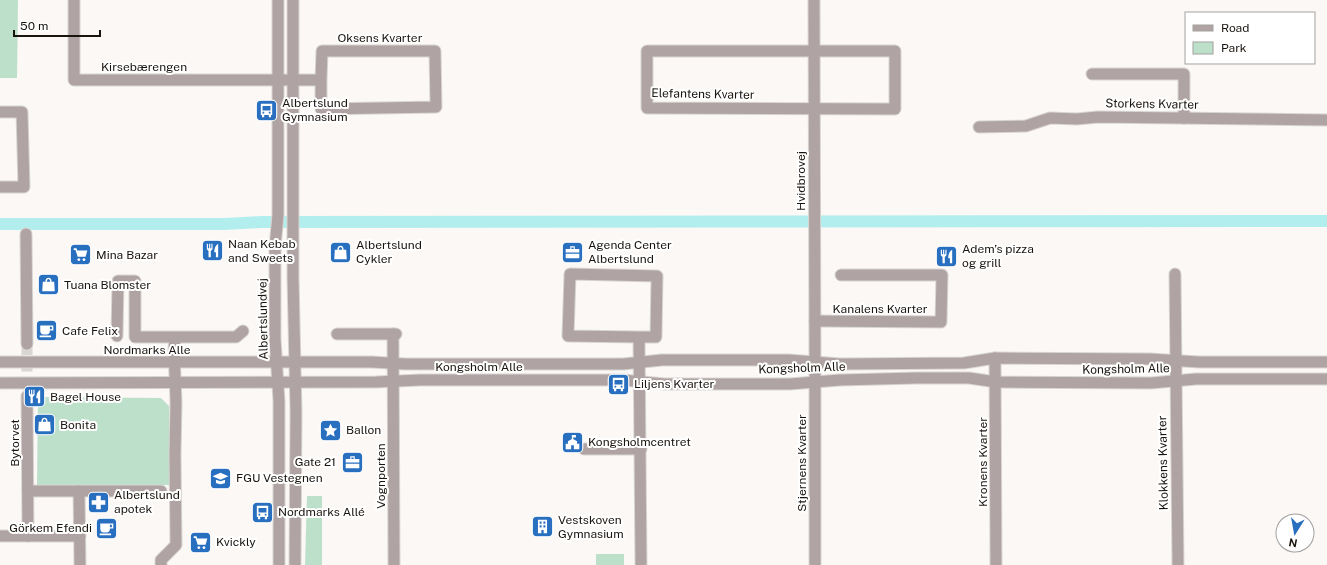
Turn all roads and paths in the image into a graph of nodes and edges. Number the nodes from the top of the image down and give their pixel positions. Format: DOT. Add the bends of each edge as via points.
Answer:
graph roads {
  1 [pos="74,0"];
  2 [pos="278,0"];
  3 [pos="293,0"];
  4 [pos="814,0"];
  5 [pos="814,51"];
  6 [pos="1092,74"];
  7 [pos="278,80"];
  8 [pos="293,80"];
  9 [pos="321,80"];
  10 [pos="814,108"];
  11 [pos="0,112"];
  12 [pos="1184,118"];
  13 [pos="1327,120"];
  14 [pos="979,127"];
  15 [pos="0,187"];
  16 [pos="26,234"];
  17 [pos="1175,274"];
  18 [pos="841,275"];
  19 [pos="815,321"];
  20 [pos="243,331"];
  21 [pos="337,334"];
  22 [pos="117,336"];
  23 [pos="640,337"];
  24 [pos="175,338"];
  25 [pos="27,344"];
  26 [pos="995,358"];
  27 [pos="1175,360"];
  28 [pos="0,362"];
  29 [pos="174,362"];
  30 [pos="277,362"];
  31 [pos="640,362"];
  32 [pos="816,362"];
  33 [pos="1327,362"];
  34 [pos="295,363"];
  35 [pos="393,364"];
  36 [pos="1327,379"];
  37 [pos="393,381"];
  38 [pos="640,381"];
  39 [pos="1175,381"];
  40 [pos="278,382"];
  41 [pos="295,382"];
  42 [pos="815,382"];
  43 [pos="996,382"];
  44 [pos="0,383"];
  45 [pos="175,383"];
  46 [pos="27,396"];
  47 [pos="584,449"];
  48 [pos="641,449"];
  49 [pos="28,491"];
  50 [pos="79,491"];
  51 [pos="162,491"];
  52 [pos="0,536"];
  53 [pos="28,536"];
  54 [pos="80,536"];
  55 [pos="80,565"];
  56 [pos="161,565"];
  57 [pos="279,565"];
  58 [pos="295,565"];
  59 [pos="394,565"];
  60 [pos="641,565"];
  61 [pos="814,565"];
  62 [pos="996,565"];
  63 [pos="1178,565"];
  1 -- 7 [label="street, Kirsebærengen" via="74,80"];
  2 -- 7 [label="street, Albertslundvej"];
  3 -- 8 [label="street"];
  4 -- 5 [label="street, Hvidbrovej"];
  5 -- 10 [label="street, Hvidbrovej"];
  5 -- 10 [label="street" via="895,51 895,109"];
  5 -- 10 [label="street, Elefantens Kvarter" via="647,51 646,108"];
  6 -- 12 [label="street" via="1184,74"];
  7 -- 8 [label="street, Kirsebærengen"];
  7 -- 30 [label="street, Albertslundvej" via="275,339"];
  8 -- 9 [label="street"];
  8 -- 34 [label="street"];
  9 -- 9 [label="street, Oksens Kvarter" via="321,109 436,107 435,51 322,51"];
  10 -- 19 [label="street, Hvidbrovej"];
  11 -- 15 [label="street" via="22,112 24,187"];
  12 -- 13 [label="street, Storkens Kvarter"];
  12 -- 14 [label="street, Storkens Kvarter" via="1050,118 1026,126"];
  16 -- 25 [label="street"];
  17 -- 27 [label="street"];
  18 -- 19 [label="street, Kanalens Kvarter" via="942,274 941,322"];
  19 -- 32 [label="street, Hvidbrovej"];
  20 -- 24 [label="street" via="236,337"];
  21 -- 35 [label="street" via="395,334"];
  22 -- 24 [label="street" via="118,281 134,281 135,338"];
  23 -- 23 [label="street" via="656,337 657,276 570,274 568,336"];
  23 -- 31 [label="street"];
  24 -- 29 [label="street"];
  26 -- 27 [label="street, Kongsholm Alle"];
  26 -- 32 [label="street, Kongsholm Alle" via="964,363"];
  26 -- 43 [label="street, Kronens Kvarter"];
  27 -- 33 [label="street, Kongsholm Alle"];
  27 -- 39 [label="street, Klokkens Kvarter"];
  28 -- 29 [label="street, Nordmarks Alle"];
  29 -- 30 [label="street, Nordmarks Alle"];
  29 -- 45 [label="street"];
  30 -- 34 [label="street, Nordmarks Alle"];
  30 -- 40 [label="street, Albertslundvej"];
  31 -- 32 [label="street, Kongsholm Alle"];
  31 -- 35 [label="street, Kongsholm Alle"];
  31 -- 38 [label="street"];
  32 -- 42 [label="street, Stjernens Kvarter"];
  34 -- 35 [label="street, Kongsholm Alle"];
  34 -- 41 [label="street"];
  35 -- 37 [label="street, Vognporten"];
  36 -- 39 [label="street, Kongsholm Alle" via="1196,378"];
  37 -- 38 [label="street, Kongsholm Alle"];
  37 -- 41 [label="street, Kongsholm Alle"];
  37 -- 59 [label="street, Vognporten"];
  38 -- 42 [label="street, Kongsholm Alle" via="664,384"];
  38 -- 48 [label="street"];
  39 -- 43 [label="street, Kongsholm Alle"];
  39 -- 63 [label="street, Klokkens Kvarter"];
  40 -- 41 [label="street, Kongsholm Alle"];
  40 -- 45 [label="street"];
  40 -- 57 [label="street, Albertslundvej"];
  41 -- 58 [label="street"];
  42 -- 43 [label="street, Kongsholm Alle" via="917,378 969,378"];
  42 -- 61 [label="street, Stjernens Kvarter"];
  43 -- 62 [label="street, Kronens Kvarter"];
  44 -- 45 [label="street"];
  45 -- 56 [label="street" via="176,545 161,560"];
  46 -- 49 [label="street, Bytorvet"];
  47 -- 48 [label="street"];
  48 -- 60 [label="street"];
  49 -- 50 [label="street"];
  49 -- 53 [label="street, Bytorvet"];
  50 -- 51 [label="street"];
  50 -- 54 [label="street"];
  52 -- 53 [label="street"];
  53 -- 54 [label="street"];
  54 -- 55 [label="street"];
}
